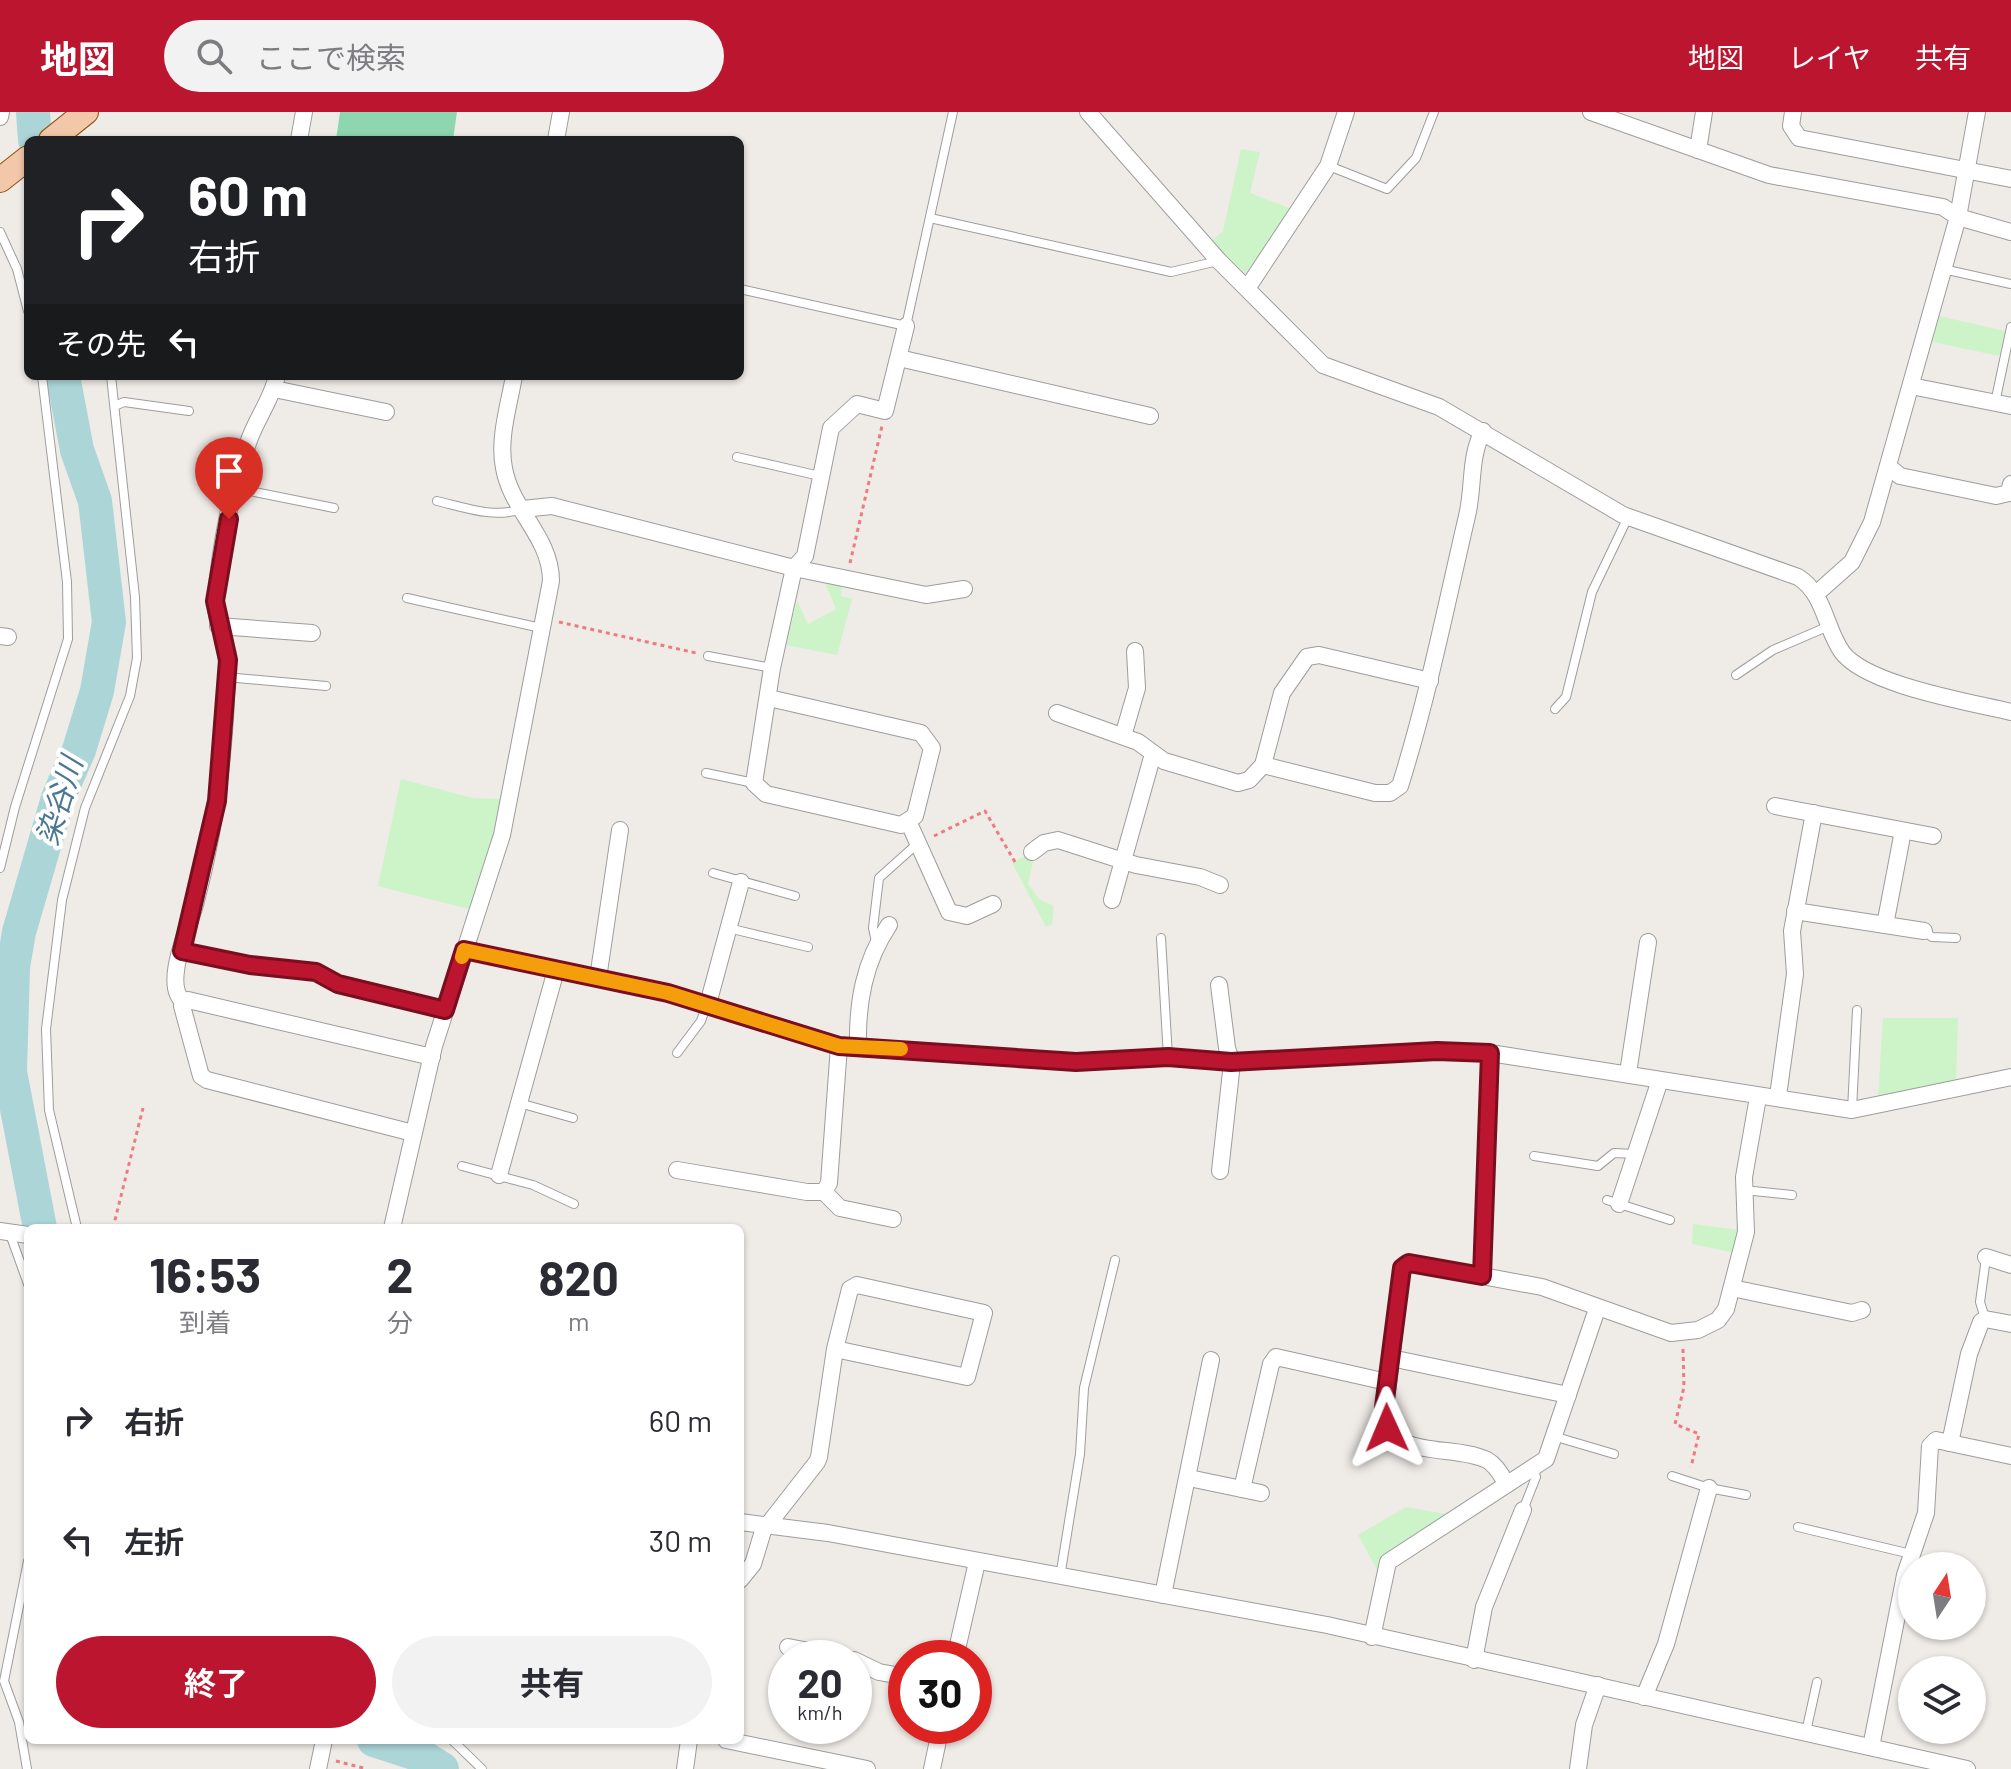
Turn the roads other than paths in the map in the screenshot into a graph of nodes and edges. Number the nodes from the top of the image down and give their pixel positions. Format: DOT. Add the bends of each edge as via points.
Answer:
graph roads {
  1 [pos="304,112"];
  2 [pos="561,112"];
  3 [pos="953,112"];
  4 [pos="1088,112"];
  5 [pos="1346,112"];
  6 [pos="1434,112"];
  7 [pos="1591,112"];
  8 [pos="1704,112"];
  9 [pos="1793,112"];
  10 [pos="1977,112"];
  11 [pos="300,136"];
  12 [pos="557,136"];
  13 [pos="1698,150"];
  14 [pos="1328,166"];
  15 [pos="1966,170"];
  16 [pos="2011,179"];
  17 [pos="1958,217"];
  18 [pos="930,218"];
  19 [pos="0,232"];
  20 [pos="2011,232"];
  21 [pos="1219,261"];
  22 [pos="1943,269"];
  23 [pos="2011,284"];
  24 [pos="1248,287"];
  25 [pos="744,290"];
  26 [pos="24,296"];
  27 [pos="906,326"];
  28 [pos="2011,327"];
  29 [pos="899,358"];
  30 [pos="43,380"];
  31 [pos="112,380"];
  32 [pos="513,380"];
  33 [pos="275,382"];
  34 [pos="1911,386"];
  35 [pos="117,405"];
  36 [pos="2003,405"];
  37 [pos="189,411"];
  38 [pos="386,412"];
  39 [pos="1150,416"];
  40 [pos="1483,431"];
  41 [pos="737,457"];
  42 [pos="1889,467"];
  43 [pos="821,477"];
  44 [pos="2011,484"];
  45 [pos="235,488"];
  46 [pos="437,501"];
  47 [pos="334,508"];
  48 [pos="522,509"];
  49 [pos="1628,517"];
  50 [pos="794,568"];
  51 [pos="964,589"];
  52 [pos="1816,594"];
  53 [pos="407,598"];
  54 [pos="542,623"];
  55 [pos="1830,625"];
  56 [pos="218,626"];
  57 [pos="312,633"];
  58 [pos="1135,651"];
  59 [pos="708,656"];
  60 [pos="772,668"];
  61 [pos="1736,675"];
  62 [pos="226,677"];
  63 [pos="1430,681"];
  64 [pos="326,686"];
  65 [pos="769,698"];
  66 [pos="1555,709"];
  67 [pos="2011,712"];
  68 [pos="1057,713"];
  69 [pos="1123,736"];
  70 [pos="1153,754"];
  71 [pos="1263,765"];
  72 [pos="706,773"];
  73 [pos="754,783"];
  74 [pos="1775,806"];
  75 [pos="1814,813"];
  76 [pos="908,821"];
  77 [pos="620,830"];
  78 [pos="1903,831"];
  79 [pos="1933,836"];
  80 [pos="917,844"];
  81 [pos="1032,852"];
  82 [pos="1124,859"];
  83 [pos="0,868"];
  84 [pos="713,873"];
  85 [pos="741,882"];
  86 [pos="1220,885"];
  87 [pos="795,896"];
  88 [pos="1112,900"];
  89 [pos="993,904"];
  90 [pos="1795,911"];
  91 [pos="889,925"];
  92 [pos="1885,925"];
  93 [pos="728,928"];
  94 [pos="1924,931"];
  95 [pos="1161,938"];
  96 [pos="1956,938"];
  97 [pos="1648,942"];
  98 [pos="877,943"];
  99 [pos="808,947"];
  100 [pos="464,950"];
  101 [pos="182,951"];
  102 [pos="556,970"];
  103 [pos="598,978"];
  104 [pos="1219,985"];
  105 [pos="184,1002"];
  106 [pos="708,1004"];
  107 [pos="445,1010"];
  108 [pos="1857,1010"];
  109 [pos="839,1046"];
  110 [pos="858,1047"];
  111 [pos="677,1053"];
  112 [pos="1490,1053"];
  113 [pos="432,1057"];
  114 [pos="1168,1057"];
  115 [pos="1231,1062"];
  116 [pos="1628,1073"];
  117 [pos="2011,1077"];
  118 [pos="1660,1080"];
  119 [pos="1778,1096"];
  120 [pos="1758,1097"];
  121 [pos="519,1103"];
  122 [pos="1852,1110"];
  123 [pos="573,1118"];
  124 [pos="413,1133"];
  125 [pos="1636,1154"];
  126 [pos="1534,1156"];
  127 [pos="462,1166"];
  128 [pos="677,1170"];
  129 [pos="1220,1171"];
  130 [pos="499,1175"];
  131 [pos="1744,1190"];
  132 [pos="824,1192"];
  133 [pos="1792,1195"];
  134 [pos="1613,1202"];
  135 [pos="574,1204"];
  136 [pos="893,1219"];
  137 [pos="1670,1220"];
  138 [pos="76,1224"];
  139 [pos="393,1224"];
  140 [pos="14,1234"];
  141 [pos="1986,1257"];
  142 [pos="1115,1260"];
  143 [pos="2011,1265"];
  144 [pos="24,1270"];
  145 [pos="1482,1276"];
  146 [pos="1732,1288"];
  147 [pos="1597,1309"];
  148 [pos="1862,1310"];
  149 [pos="1985,1319"];
  150 [pos="2011,1324"];
  151 [pos="835,1349"];
  152 [pos="1391,1358"];
  153 [pos="1211,1360"];
  154 [pos="1387,1382"];
  155 [pos="1568,1395"];
  156 [pos="1553,1436"];
  157 [pos="1950,1443"];
  158 [pos="1614,1454"];
  159 [pos="2011,1456"];
  160 [pos="1534,1469"];
  161 [pos="1672,1476"];
  162 [pos="1189,1478"];
  163 [pos="1507,1484"];
  164 [pos="1709,1488"];
  165 [pos="1242,1489"];
  166 [pos="1261,1493"];
  167 [pos="1746,1495"];
  168 [pos="1523,1510"];
  169 [pos="744,1522"];
  170 [pos="770,1525"];
  171 [pos="1798,1527"];
  172 [pos="1903,1552"];
  173 [pos="1912,1552"];
  174 [pos="977,1562"];
  175 [pos="744,1576"];
  176 [pos="1060,1577"];
  177 [pos="24,1581"];
  178 [pos="1163,1595"];
  179 [pos="1898,1617"];
  180 [pos="1372,1637"];
  181 [pos="959,1640"];
  182 [pos="1474,1660"];
  183 [pos="1817,1682"];
  184 [pos="1598,1685"];
  185 [pos="1644,1697"];
  186 [pos="1806,1732"];
  187 [pos="456,1744"];
  188 [pos="688,1744"];
  189 [pos="744,1744"];
  190 [pos="937,1744"];
  191 [pos="1871,1747"];
  192 [pos="27,1769"];
  193 [pos="482,1769"];
  194 [pos="685,1769"];
  195 [pos="867,1769"];
  196 [pos="932,1769"];
  197 [pos="1578,1769"];
  198 [pos="1967,1769"];
  1 -- 11 [label="street"];
  2 -- 12 [label="street"];
  3 -- 18 [label="lane"];
  4 -- 21 [label="street"];
  5 -- 14 [label="street"];
  6 -- 14 [label="lane" via="1416,158 1387,189"];
  7 -- 13 [label="street"];
  8 -- 13 [label="street"];
  9 -- 15 [label="street" via="1791,126 1799,138"];
  10 -- 15 [label="street"];
  13 -- 17 [label="street" via="1778,177 1943,207"];
  14 -- 24 [label="street"];
  15 -- 16 [label="street"];
  15 -- 17 [label="street"];
  17 -- 20 [label="street"];
  17 -- 22 [label="street"];
  18 -- 21 [label="lane" via="1171,272"];
  18 -- 27 [label="lane"];
  19 -- 26 [label="lane"];
  21 -- 24 [label="street"];
  22 -- 23 [label="lane"];
  22 -- 34 [label="street"];
  24 -- 40 [label="street" via="1323,365 1417,397"];
  25 -- 27 [label="lane"];
  27 -- 29 [label="street"];
  28 -- 36 [label="lane"];
  29 -- 39 [label="street"];
  29 -- 43 [label="street" via="885,411 857,404 831,428"];
  30 -- 83 [label="lane" via="67,582 68,639"];
  31 -- 35 [label="lane"];
  32 -- 48 [label="street" via="504,469"];
  33 -- 38 [label="street"];
  33 -- 45 [label="street" via="247,443"];
  34 -- 36 [label="street"];
  34 -- 42 [label="street"];
  35 -- 37 [label="lane"];
  35 -- 138 [label="lane" via="137,658 130,696 81,821 62,900 46,1029 49,1110"];
  40 -- 49 [label="street"];
  40 -- 63 [label="street"];
  41 -- 43 [label="lane"];
  42 -- 44 [label="street" via="1900,476 1996,496 2009,493"];
  42 -- 52 [label="street" via="1859,552"];
  43 -- 50 [label="street" via="805,556"];
  45 -- 47 [label="lane"];
  45 -- 56 [label="street" via="215,601"];
  46 -- 48 [label="lane" via="478,511"];
  48 -- 50 [label="street" via="552,506"];
  48 -- 54 [label="street" via="551,561"];
  49 -- 52 [label="street" via="1798,577"];
  49 -- 66 [label="lane" via="1592,592 1566,697"];
  50 -- 51 [label="street" via="926,595"];
  50 -- 60 [label="street"];
  52 -- 55 [label="street"];
  53 -- 54 [label="lane"];
  54 -- 100 [label="street" via="502,835"];
  55 -- 61 [label="lane" via="1773,650"];
  55 -- 67 [label="street" via="1841,650 1861,669"];
  56 -- 57 [label="street"];
  56 -- 62 [label="street" via="228,660"];
  58 -- 69 [label="street" via="1137,688"];
  59 -- 60 [label="lane"];
  60 -- 65 [label="street"];
  62 -- 64 [label="lane"];
  62 -- 101 [label="street" via="215,815"];
  63 -- 71 [label="street" via="1319,655 1307,657 1282,693"];
  63 -- 71 [label="street" via="1396,790 1366,792"];
  65 -- 73 [label="street"];
  65 -- 76 [label="street" via="921,733 932,748 915,816"];
  68 -- 69 [label="street"];
  69 -- 70 [label="street"];
  70 -- 71 [label="street" via="1238,783"];
  70 -- 82 [label="street"];
  72 -- 73 [label="lane"];
  73 -- 76 [label="street" via="766,794 901,825"];
  74 -- 75 [label="street"];
  75 -- 78 [label="street"];
  75 -- 90 [label="street"];
  76 -- 80 [label="street"];
  77 -- 103 [label="street"];
  78 -- 79 [label="street"];
  78 -- 92 [label="street"];
  80 -- 89 [label="street" via="949,912 967,916"];
  80 -- 98 [label="lane" via="879,878 873,928"];
  81 -- 82 [label="street" via="1058,840"];
  82 -- 86 [label="street"];
  82 -- 88 [label="street"];
  84 -- 85 [label="lane"];
  85 -- 87 [label="lane"];
  85 -- 93 [label="street"];
  90 -- 92 [label="street"];
  90 -- 119 [label="street" via="1795,974"];
  91 -- 98 [label="street"];
  92 -- 94 [label="street"];
  93 -- 99 [label="lane"];
  93 -- 106 [label="street"];
  94 -- 96 [label="lane" via="1932,937"];
  95 -- 114 [label="lane"];
  97 -- 116 [label="street"];
  98 -- 110 [label="street" via="859,1002"];
  100 -- 102 [label="street"];
  100 -- 107 [label="street"];
  101 -- 105 [label="street" via="173,982"];
  101 -- 107 [label="street" via="316,972 338,984"];
  102 -- 103 [label="street"];
  102 -- 121 [label="street"];
  103 -- 106 [label="street"];
  104 -- 115 [label="street"];
  105 -- 113 [label="street"];
  105 -- 124 [label="street" via="181,1013 201,1076 207,1080"];
  106 -- 109 [label="street"];
  106 -- 111 [label="lane"];
  107 -- 113 [label="street"];
  108 -- 122 [label="lane"];
  109 -- 110 [label="street"];
  109 -- 132 [label="street" via="829,1183"];
  110 -- 114 [label="street" via="1076,1062"];
  112 -- 115 [label="street"];
  112 -- 116 [label="street"];
  112 -- 145 [label="street"];
  113 -- 124 [label="street"];
  114 -- 115 [label="street"];
  115 -- 129 [label="street"];
  116 -- 118 [label="street"];
  117 -- 122 [label="street"];
  118 -- 120 [label="street"];
  118 -- 125 [label="street"];
  119 -- 120 [label="street"];
  119 -- 122 [label="street"];
  120 -- 131 [label="street"];
  121 -- 123 [label="lane"];
  121 -- 130 [label="street"];
  124 -- 139 [label="street"];
  125 -- 126 [label="lane" via="1614,1153 1598,1166"];
  125 -- 134 [label="street"];
  127 -- 130 [label="lane"];
  128 -- 132 [label="street"];
  130 -- 135 [label="lane"];
  131 -- 133 [label="lane"];
  131 -- 146 [label="street" via="1746,1232"];
  132 -- 136 [label="street" via="840,1208"];
  134 -- 137 [label="lane"];
  140 -- 144 [label="lane"];
  141 -- 143 [label="street"];
  141 -- 149 [label="lane" via="1980,1302"];
  142 -- 176 [label="lane" via="1084,1388 1080,1454"];
  145 -- 147 [label="street" via="1551,1289"];
  145 -- 152 [label="street" via="1405,1264"];
  146 -- 147 [label="street" via="1718,1320 1683,1334"];
  146 -- 148 [label="street" via="1852,1313"];
  147 -- 155 [label="street"];
  149 -- 150 [label="street"];
  149 -- 157 [label="street" via="1969,1354"];
  151 -- 151 [label="street" via="850,1289 857,1285 984,1313 967,1377"];
  151 -- 170 [label="street" via="817,1462"];
  152 -- 154 [label="street"];
  152 -- 155 [label="street"];
  153 -- 162 [label="street"];
  154 -- 163 [label="street" via="1384,1417 1395,1438 1487,1460"];
  154 -- 165 [label="street" via="1276,1357"];
  155 -- 156 [label="street"];
  156 -- 158 [label="lane"];
  156 -- 160 [label="street" via="1546,1459"];
  157 -- 159 [label="street"];
  157 -- 173 [label="street" via="1936,1440 1930,1446 1926,1513"];
  160 -- 163 [label="street"];
  160 -- 168 [label="lane" via="1536,1477"];
  161 -- 164 [label="lane"];
  162 -- 165 [label="street"];
  162 -- 178 [label="street"];
  163 -- 180 [label="street" via="1388,1562"];
  164 -- 167 [label="lane"];
  164 -- 185 [label="street" via="1666,1644"];
  165 -- 166 [label="street"];
  168 -- 182 [label="street" via="1484,1607"];
  169 -- 170 [label="street"];
  170 -- 174 [label="street"];
  170 -- 175 [label="street"];
  171 -- 172 [label="lane"];
  174 -- 176 [label="street"];
  174 -- 181 [label="street"];
  176 -- 178 [label="street"];
  177 -- 192 [label="lane" via="4,1681 19,1722"];
  178 -- 180 [label="street"];
  179 -- 191 [label="street"];
  180 -- 182 [label="street"];
  182 -- 184 [label="street"];
  183 -- 186 [label="lane"];
  184 -- 185 [label="street"];
  184 -- 197 [label="street" via="1584,1725"];
  185 -- 186 [label="street"];
  186 -- 191 [label="street"];
  187 -- 193 [label="lane"];
  188 -- 194 [label="street"];
  189 -- 195 [label="street"];
  190 -- 196 [label="street"];
  191 -- 198 [label="street"];
}
